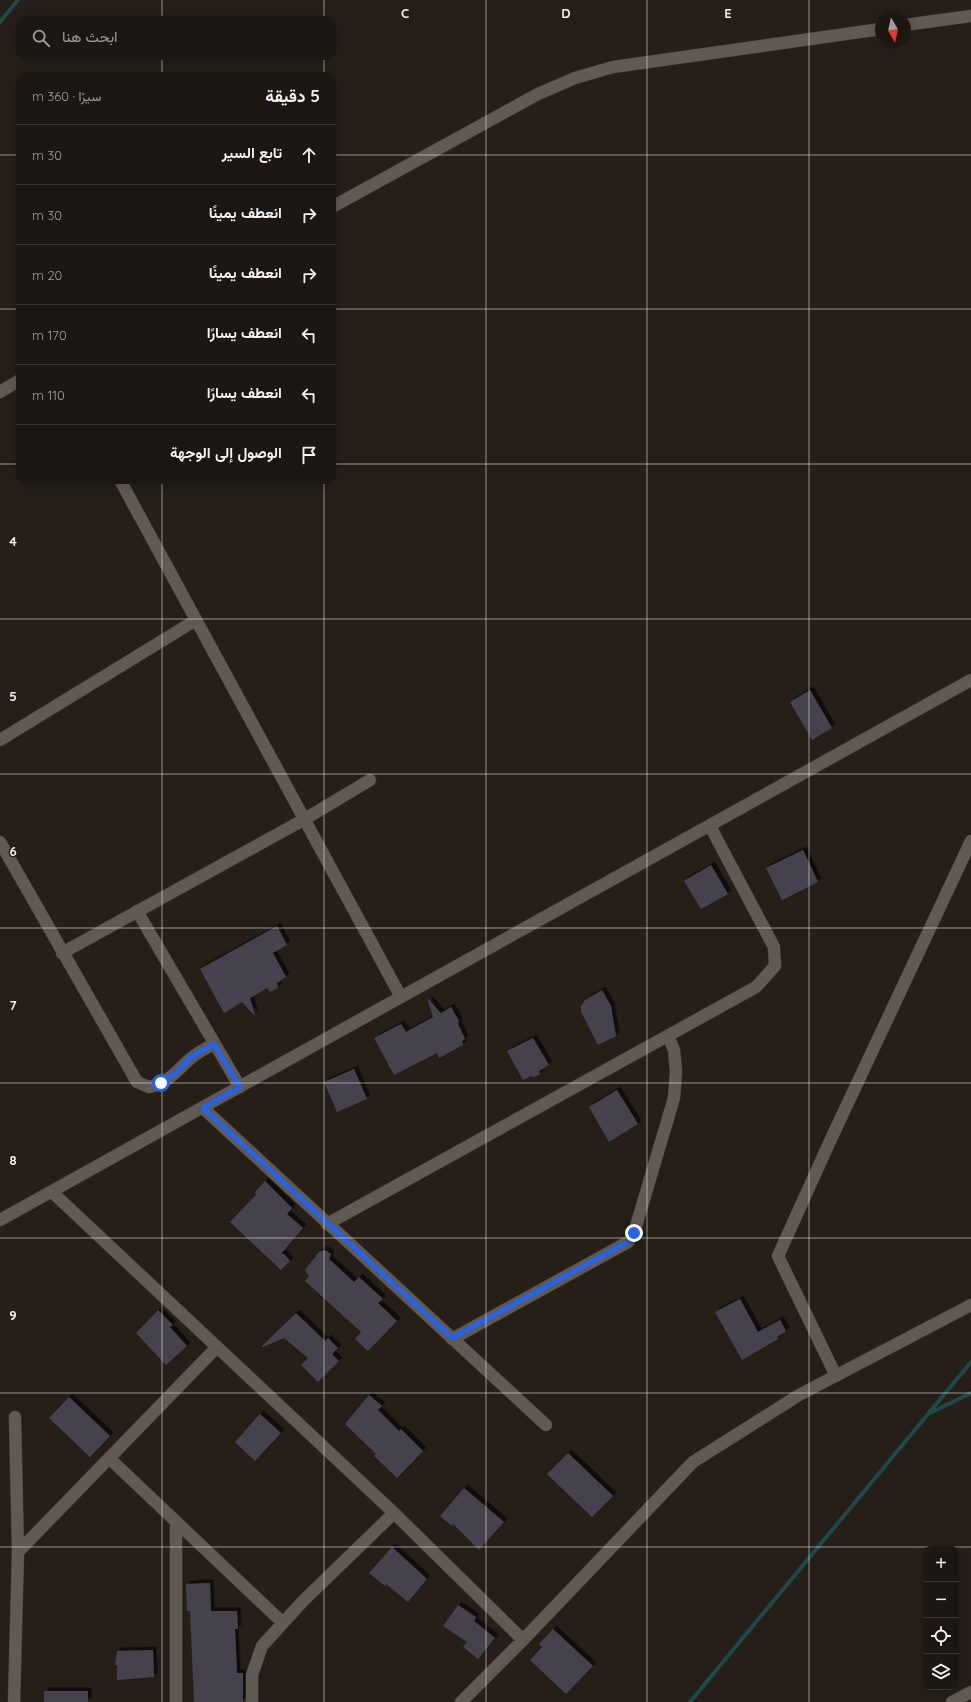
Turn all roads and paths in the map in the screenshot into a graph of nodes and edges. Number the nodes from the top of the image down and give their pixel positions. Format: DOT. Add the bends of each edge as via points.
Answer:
graph roads {
  1 [pos="971,16"];
  2 [pos="911,24"];
  3 [pos="875,30"];
  4 [pos="336,205"];
  5 [pos="16,382"];
  6 [pos="0,392"];
  7 [pos="122,484"];
  8 [pos="196,620"];
  9 [pos="971,680"];
  10 [pos="0,740"];
  11 [pos="370,780"];
  12 [pos="305,819"];
  13 [pos="710,826"];
  14 [pos="971,841"];
  15 [pos="0,842"];
  16 [pos="137,911"];
  17 [pos="62,953"];
  18 [pos="402,997"];
  19 [pos="668,1036"];
  20 [pos="214,1044"];
  21 [pos="240,1087"];
  22 [pos="203,1108"];
  23 [pos="52,1192"];
  24 [pos="0,1220"];
  25 [pos="327,1224"];
  26 [pos="971,1305"];
  27 [pos="452,1338"];
  28 [pos="217,1347"];
  29 [pos="836,1376"];
  30 [pos="15,1417"];
  31 [pos="546,1425"];
  32 [pos="109,1458"];
  33 [pos="394,1513"];
  34 [pos="176,1522"];
  35 [pos="18,1552"];
  36 [pos="283,1623"];
  37 [pos="524,1640"];
  38 [pos="971,1692"];
  39 [pos="14,1702"];
  40 [pos="176,1702"];
  41 [pos="252,1702"];
  42 [pos="460,1702"];
  43 [pos="952,1702"];
  1 -- 2 [label="street"];
  3 -- 4 [label="street" via="620,66 574,78 538,94"];
  5 -- 6 [label="street"];
  7 -- 8 [label="street"];
  8 -- 10 [label="street"];
  8 -- 12 [label="street"];
  9 -- 13 [label="street"];
  11 -- 12 [label="street"];
  12 -- 16 [label="street"];
  12 -- 18 [label="street"];
  13 -- 18 [label="street"];
  13 -- 19 [label="street" via="767,931 774,947 775,966 756,987"];
  14 -- 29 [label="street" via="778,1256"];
  15 -- 17 [label="street"];
  16 -- 17 [label="street"];
  16 -- 20 [label="street"];
  17 -- 20 [label="street" via="133,1076 142,1086 149,1087 161,1083 176,1073 191,1057"];
  18 -- 21 [label="street"];
  19 -- 25 [label="street"];
  19 -- 27 [label="street" via="674,1050 677,1083 634,1233 628,1242"];
  20 -- 21 [label="street"];
  21 -- 22 [label="street"];
  22 -- 23 [label="street"];
  22 -- 25 [label="street"];
  23 -- 24 [label="street"];
  23 -- 28 [label="street"];
  25 -- 27 [label="street"];
  26 -- 29 [label="street"];
  27 -- 31 [label="street"];
  28 -- 32 [label="street"];
  28 -- 33 [label="street"];
  29 -- 37 [label="street" via="800,1395 693,1462"];
  30 -- 35 [label="street"];
  32 -- 34 [label="street"];
  32 -- 35 [label="street"];
  33 -- 36 [label="street"];
  33 -- 37 [label="street"];
  34 -- 36 [label="street"];
  34 -- 40 [label="street"];
  35 -- 39 [label="street"];
  36 -- 41 [label="street" via="262,1646 252,1675"];
  37 -- 42 [label="street"];
  38 -- 43 [label="street"];
}
